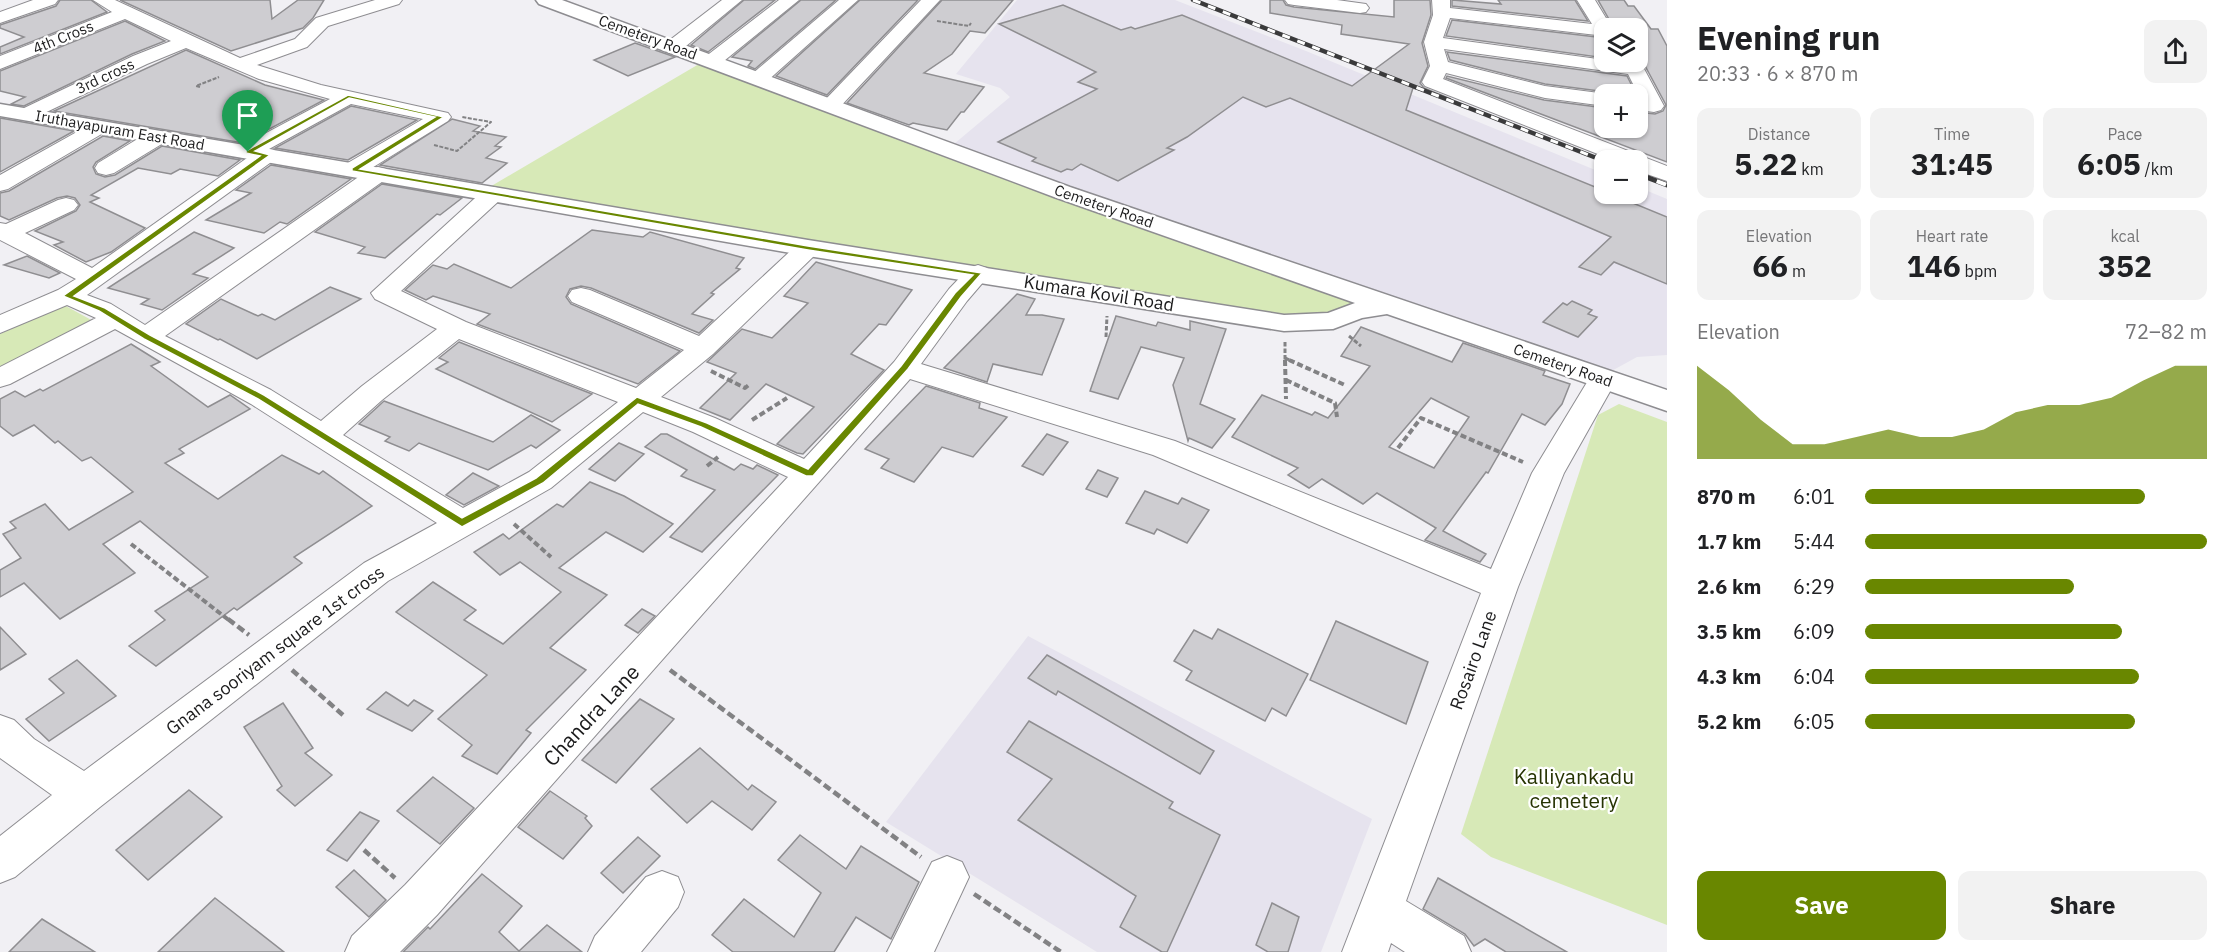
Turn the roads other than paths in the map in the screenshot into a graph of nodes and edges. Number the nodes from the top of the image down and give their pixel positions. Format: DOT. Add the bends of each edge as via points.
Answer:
graph roads {
  1 [pos="49,0"];
  2 [pos="102,0"];
  3 [pos="393,0"];
  4 [pos="544,0"];
  5 [pos="733,0"];
  6 [pos="790,0"];
  7 [pos="849,0"];
  8 [pos="931,0"];
  9 [pos="1294,0"];
  10 [pos="1586,0"];
  11 [pos="1441,6"];
  12 [pos="1360,8"];
  13 [pos="126,12"];
  14 [pos="0,18"];
  15 [pos="1597,18"];
  16 [pos="1594,29"];
  17 [pos="185,42"];
  18 [pos="1433,42"];
  19 [pos="673,47"];
  20 [pos="712,61"];
  21 [pos="0,63"];
  22 [pos="239,65"];
  23 [pos="1440,66"];
  24 [pos="759,78"];
  25 [pos="1643,84"];
  26 [pos="1648,94"];
  27 [pos="348,96"];
  28 [pos="1594,99"];
  29 [pos="831,105"];
  30 [pos="1648,105"];
  31 [pos="0,110"];
  32 [pos="27,114"];
  33 [pos="98,128"];
  34 [pos="157,137"];
  35 [pos="1605,150"];
  36 [pos="257,154"];
  37 [pos="1648,167"];
  38 [pos="106,168"];
  39 [pos="366,172"];
  40 [pos="1667,174"];
  41 [pos="0,184"];
  42 [pos="493,194"];
  43 [pos="66,205"];
  44 [pos="3,232"];
  45 [pos="808,248"];
  46 [pos="978,273"];
  47 [pos="94,279"];
  48 [pos="68,296"];
  49 [pos="581,296"];
  50 [pos="1389,305"];
  51 [pos="116,318"];
  52 [pos="0,325"];
  53 [pos="456,328"];
  54 [pos="147,337"];
  55 [pos="696,354"];
  56 [pos="904,368"];
  57 [pos="0,378"];
  58 [pos="1603,379"];
  59 [pos="637,400"];
  60 [pos="1667,401"];
  61 [pos="324,435"];
  62 [pos="809,474"];
  63 [pos="462,523"];
  64 [pos="1500,587"];
  65 [pos="0,732"];
  66 [pos="85,794"];
  67 [pos="0,862"];
  68 [pos="947,877"];
  69 [pos="662,892"];
  70 [pos="1380,911"];
  71 [pos="368,952"];
  72 [pos="611,952"];
  73 [pos="910,952"];
  74 [pos="1365,952"];
  75 [pos="1448,952"];
  1 -- 14 [label="street"];
  2 -- 13 [label="street"];
  3 -- 22 [label="street" via="322,22 301,43"];
  4 -- 19 [label="main road, Cemetery Road"];
  5 -- 19 [label="street"];
  6 -- 20 [label="street"];
  7 -- 24 [label="street"];
  8 -- 29 [label="street"];
  9 -- 12 [label="street"];
  10 -- 15 [label="street"];
  11 -- 16 [label="street"];
  11 -- 18 [label="street"];
  13 -- 17 [label="street"];
  13 -- 21 [label="street, 4th Cross"];
  17 -- 22 [label="street"];
  17 -- 32 [label="street, 3rd cross"];
  18 -- 23 [label="street"];
  18 -- 25 [label="street" via="1635,69"];
  19 -- 20 [label="main road, Cemetery Road"];
  20 -- 24 [label="main road, Cemetery Road"];
  22 -- 27 [label="street"];
  23 -- 28 [label="street" via="1545,92"];
  23 -- 35 [label="street" via="1432,82"];
  24 -- 29 [label="main road, Cemetery Road"];
  26 -- 30 [label="street" via="1654,106"];
  27 -- 36 [label="street"];
  27 -- 39 [label="street" via="441,117"];
  29 -- 50 [label="main road, Cemetery Road" via="1062,192"];
  31 -- 32 [label="main road, Iruthayapuram East Road"];
  32 -- 33 [label="main road, Iruthayapuram East Road"];
  33 -- 34 [label="main road, Iruthayapuram East Road"];
  33 -- 41 [label="street"];
  34 -- 36 [label="main road, Iruthayapuram East Road"];
  34 -- 38 [label="street"];
  36 -- 39 [label="main road, Iruthayapuram East Road"];
  36 -- 47 [label="street"];
  37 -- 40 [label="street"];
  39 -- 42 [label="main road, Iruthayapuram East Road"];
  39 -- 54 [label="street"];
  42 -- 45 [label="main road, Iruthayapuram East Road"];
  42 -- 53 [label="street" via="384,293"];
  43 -- 44 [label="street"];
  44 -- 47 [label="street"];
  45 -- 46 [label="main road, Kumara Kovil Road"];
  45 -- 55 [label="street, Gnana sooriyam square 1st cross"];
  46 -- 50 [label="main road, Kumara Kovil Road" via="1284,323 1333,321 1355,311"];
  46 -- 56 [label="street, Chandra Lane"];
  47 -- 48 [label="street"];
  48 -- 51 [label="street"];
  48 -- 52 [label="street"];
  49 -- 55 [label="street"];
  50 -- 58 [label="main road, Cemetery Road"];
  51 -- 54 [label="street"];
  51 -- 57 [label="street"];
  53 -- 59 [label="street"];
  53 -- 61 [label="street"];
  54 -- 61 [label="street"];
  55 -- 59 [label="street, Gnana sooriyam square 1st cross"];
  56 -- 62 [label="street, Chandra Lane"];
  56 -- 64 [label="street" via="1164,448"];
  58 -- 60 [label="main road, Cemetery Road"];
  58 -- 64 [label="street, Rosairo Lane" via="1548,474"];
  59 -- 62 [label="street"];
  59 -- 63 [label="street, Gnana sooriyam square 1st cross" via="540,480"];
  61 -- 63 [label="street"];
  62 -- 71 [label="street, Chandra Lane" via="421,900"];
  63 -- 66 [label="street, Gnana sooriyam square 1st cross" via="376,572"];
  64 -- 70 [label="street, Rosairo Lane"];
  65 -- 66 [label="street"];
  66 -- 67 [label="street, Gnana sooriyam square 1st cross"];
  68 -- 73 [label="street"];
  69 -- 72 [label="street"];
  70 -- 74 [label="street, Rosairo Lane"];
  70 -- 75 [label="street"];
}
